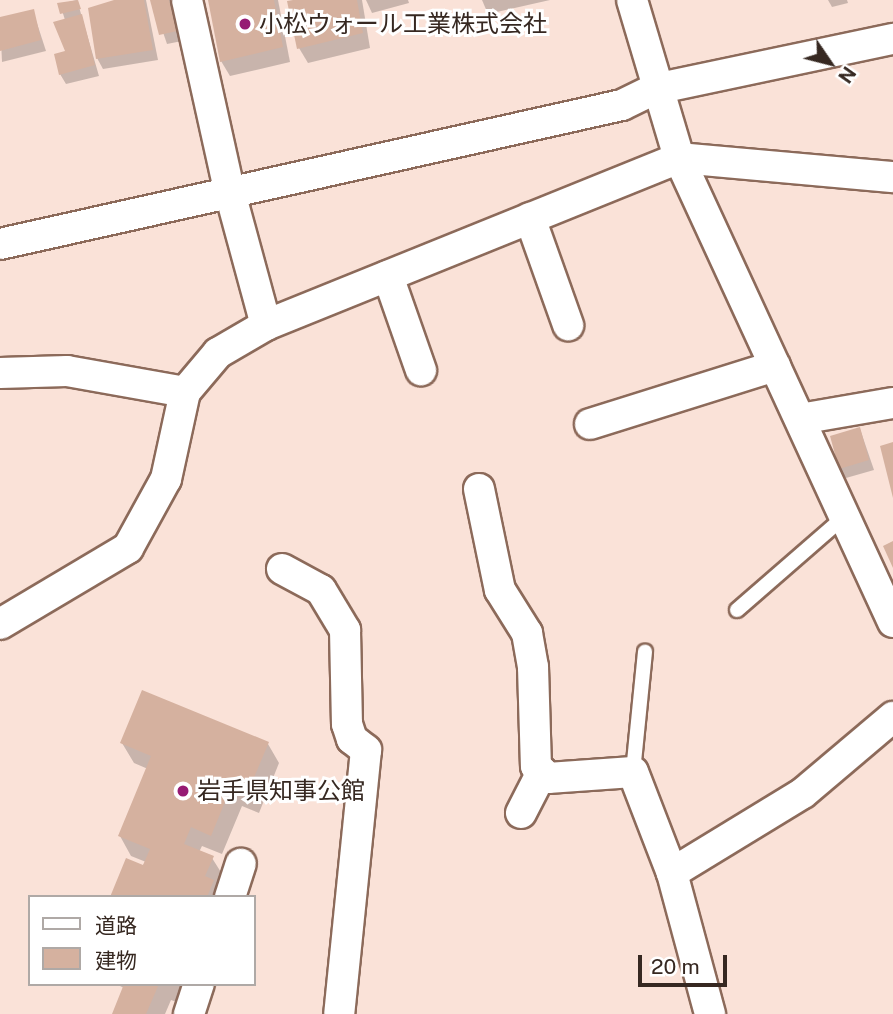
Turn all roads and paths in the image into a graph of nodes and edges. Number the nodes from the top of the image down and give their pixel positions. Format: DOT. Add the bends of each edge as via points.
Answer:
graph roads {
  1 [pos="187,0"];
  2 [pos="632,0"];
  3 [pos="893,39"];
  4 [pos="655,89"];
  5 [pos="679,158"];
  6 [pos="893,177"];
  7 [pos="229,189"];
  8 [pos="530,218"];
  9 [pos="0,244"];
  10 [pos="388,276"];
  11 [pos="266,325"];
  12 [pos="568,325"];
  13 [pos="775,366"];
  14 [pos="421,369"];
  15 [pos="0,373"];
  16 [pos="185,392"];
  17 [pos="893,403"];
  18 [pos="800,419"];
  19 [pos="590,424"];
  20 [pos="479,489"];
  21 [pos="844,517"];
  22 [pos="282,569"];
  23 [pos="737,610"];
  24 [pos="893,622"];
  25 [pos="0,624"];
  26 [pos="645,652"];
  27 [pos="893,717"];
  28 [pos="542,772"];
  29 [pos="633,772"];
  30 [pos="520,813"];
  31 [pos="241,864"];
  32 [pos="672,873"];
  33 [pos="231,895"];
  34 [pos="198,986"];
  35 [pos="189,1014"];
  36 [pos="339,1014"];
  37 [pos="710,1014"];
  1 -- 7 [label="street"];
  2 -- 4 [label="street"];
  3 -- 4 [label="street"];
  4 -- 5 [label="street"];
  4 -- 7 [label="street" via="622,105"];
  5 -- 6 [label="street"];
  5 -- 8 [label="street"];
  5 -- 13 [label="street"];
  7 -- 9 [label="street"];
  7 -- 11 [label="street"];
  8 -- 10 [label="street"];
  8 -- 12 [label="street"];
  10 -- 11 [label="street"];
  10 -- 14 [label="street"];
  11 -- 16 [label="street" via="218,353"];
  13 -- 18 [label="street"];
  13 -- 19 [label="street"];
  15 -- 16 [label="street" via="67,371"];
  16 -- 25 [label="street" via="166,479 128,548"];
  17 -- 18 [label="street"];
  18 -- 21 [label="street"];
  20 -- 28 [label="street" via="499,590 527,632 533,667 536,766"];
  21 -- 23 [label="lane"];
  21 -- 24 [label="street"];
  22 -- 36 [label="street" via="321,590 345,630 348,724 352,739 366,750"];
  26 -- 29 [label="lane"];
  27 -- 32 [label="street" via="803,793"];
  28 -- 29 [label="street" via="548,778"];
  28 -- 30 [label="street"];
  29 -- 32 [label="street"];
  31 -- 33 [label="street"];
  32 -- 37 [label="street"];
  34 -- 35 [label="street"];
}
